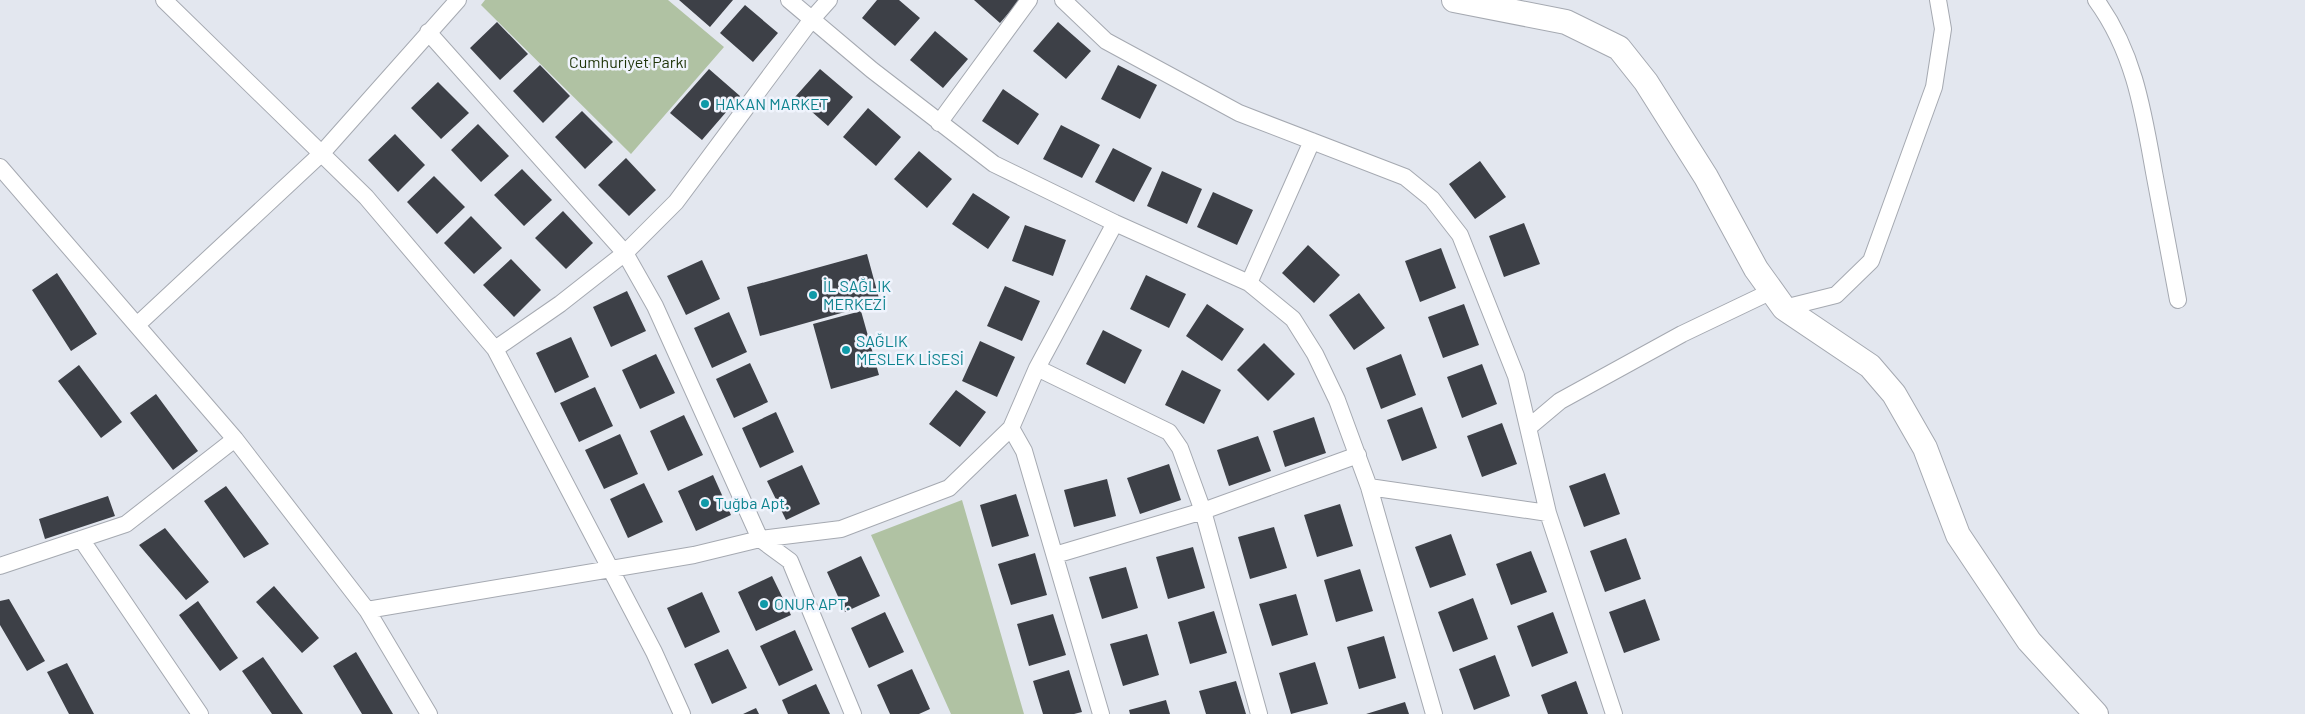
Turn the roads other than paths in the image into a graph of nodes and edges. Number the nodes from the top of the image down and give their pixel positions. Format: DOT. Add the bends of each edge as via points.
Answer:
graph roads {
  1 [pos="164,0"];
  2 [pos="458,0"];
  3 [pos="789,0"];
  4 [pos="829,0"];
  5 [pos="1029,0"];
  6 [pos="1062,0"];
  7 [pos="1454,0"];
  8 [pos="1938,0"];
  9 [pos="2096,0"];
  10 [pos="812,19"];
  11 [pos="428,32"];
  12 [pos="939,123"];
  13 [pos="1312,142"];
  14 [pos="322,153"];
  15 [pos="0,167"];
  16 [pos="16,186"];
  17 [pos="0,189"];
  18 [pos="1115,223"];
  19 [pos="625,253"];
  20 [pos="1249,283"];
  21 [pos="1778,300"];
  22 [pos="2178,300"];
  23 [pos="137,325"];
  24 [pos="495,349"];
  25 [pos="1037,368"];
  26 [pos="1529,427"];
  27 [pos="1011,428"];
  28 [pos="235,439"];
  29 [pos="1358,455"];
  30 [pos="1369,487"];
  31 [pos="1202,512"];
  32 [pos="1548,513"];
  33 [pos="81,539"];
  34 [pos="760,539"];
  35 [pos="1055,555"];
  36 [pos="0,566"];
  37 [pos="609,569"];
  38 [pos="367,610"];
  39 [pos="200,714"];
  40 [pos="428,714"];
  41 [pos="682,714"];
  42 [pos="853,714"];
  43 [pos="1102,714"];
  44 [pos="1259,714"];
  45 [pos="1434,714"];
  46 [pos="1614,714"];
  47 [pos="2096,714"];
  1 -- 14 [label="street"];
  2 -- 11 [label="street"];
  3 -- 10 [label="street"];
  4 -- 10 [label="street"];
  5 -- 12 [label="street"];
  6 -- 13 [label="street" via="1106,41 1239,113"];
  7 -- 21 [label="street" via="1566,22 1620,48 1646,82 1706,177 1756,269"];
  8 -- 21 [label="street" via="1943,28 1934,87 1871,261 1836,296"];
  9 -- 22 [label="street" via="2126,52 2141,99"];
  10 -- 12 [label="street"];
  10 -- 19 [label="street" via="676,202"];
  11 -- 14 [label="street"];
  11 -- 19 [label="street"];
  12 -- 18 [label="street" via="994,164"];
  13 -- 20 [label="street"];
  13 -- 26 [label="street" via="1405,178 1432,199 1460,235 1516,376"];
  14 -- 23 [label="street"];
  14 -- 24 [label="street" via="366,197"];
  15 -- 16 [label="street"];
  16 -- 17 [label="street"];
  16 -- 23 [label="street"];
  18 -- 20 [label="street"];
  18 -- 25 [label="street"];
  19 -- 24 [label="street"];
  19 -- 34 [label="street" via="655,306"];
  20 -- 29 [label="street" via="1293,319 1315,354 1337,400"];
  21 -- 26 [label="street" via="1682,334 1560,401"];
  21 -- 47 [label="street" via="1870,366 1894,394 1925,448 1958,535 2029,641"];
  23 -- 28 [label="street"];
  24 -- 37 [label="street"];
  25 -- 27 [label="street"];
  25 -- 31 [label="street" via="1169,432 1180,448"];
  26 -- 32 [label="street"];
  27 -- 34 [label="street" via="949,488 841,529"];
  27 -- 35 [label="street" via="1024,451"];
  28 -- 33 [label="street" via="126,524"];
  28 -- 38 [label="street"];
  29 -- 30 [label="street"];
  29 -- 31 [label="street"];
  30 -- 32 [label="street"];
  30 -- 45 [label="street"];
  31 -- 35 [label="street"];
  31 -- 44 [label="street"];
  32 -- 46 [label="street"];
  33 -- 36 [label="street"];
  33 -- 39 [label="street"];
  34 -- 37 [label="street" via="694,555"];
  34 -- 42 [label="street" via="790,561"];
  35 -- 43 [label="street"];
  37 -- 38 [label="street"];
  37 -- 41 [label="street" via="654,652"];
  38 -- 40 [label="street"];
}
